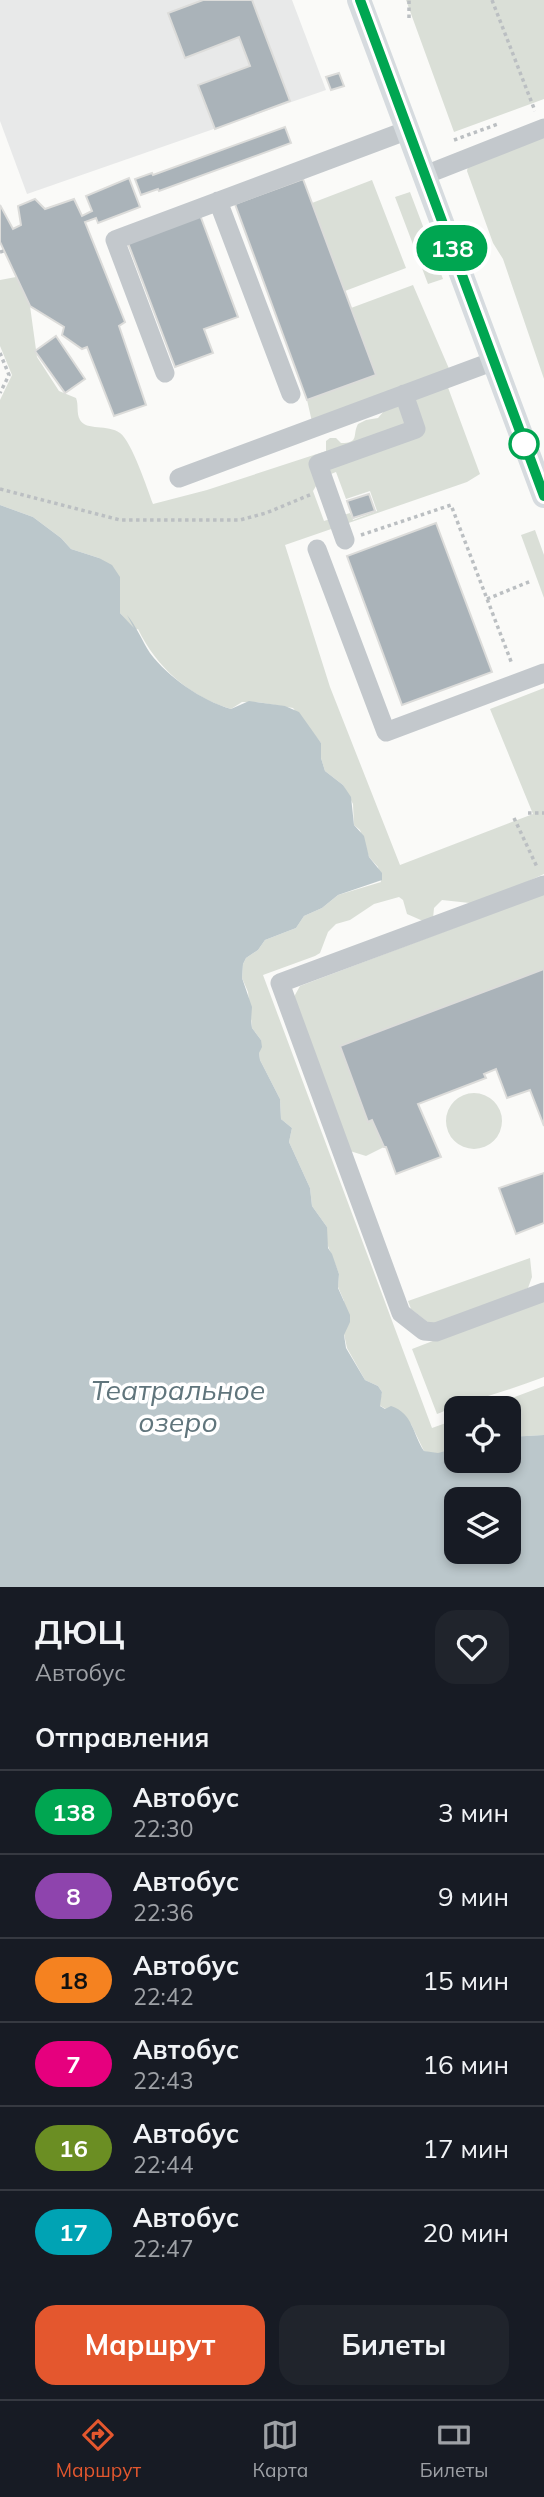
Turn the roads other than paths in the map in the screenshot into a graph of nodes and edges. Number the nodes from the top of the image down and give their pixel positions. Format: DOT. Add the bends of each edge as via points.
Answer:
graph roads {
  1 [pos="359,0"];
  2 [pos="544,128"];
  3 [pos="408,130"];
  4 [pos="425,175"];
  5 [pos="218,201"];
  6 [pos="494,360"];
  7 [pos="165,373"];
  8 [pos="292,394"];
  9 [pos="404,394"];
  10 [pos="178,478"];
  11 [pos="544,496"];
  12 [pos="345,540"];
  13 [pos="317,550"];
  14 [pos="544,673"];
  15 [pos="542,878"];
  16 [pos="544,1292"];
  1 -- 3 [label="main road"];
  2 -- 4 [label="street"];
  3 -- 4 [label="main road"];
  3 -- 5 [label="street"];
  4 -- 6 [label="main road"];
  5 -- 7 [label="street" via="115,240"];
  5 -- 8 [label="street"];
  6 -- 9 [label="street"];
  6 -- 11 [label="main road"];
  9 -- 10 [label="street"];
  9 -- 12 [label="street" via="416,429 318,464"];
  13 -- 14 [label="street" via="386,732"];
  15 -- 16 [label="street" via="280,983 401,1313 424,1331 436,1332"];
}
